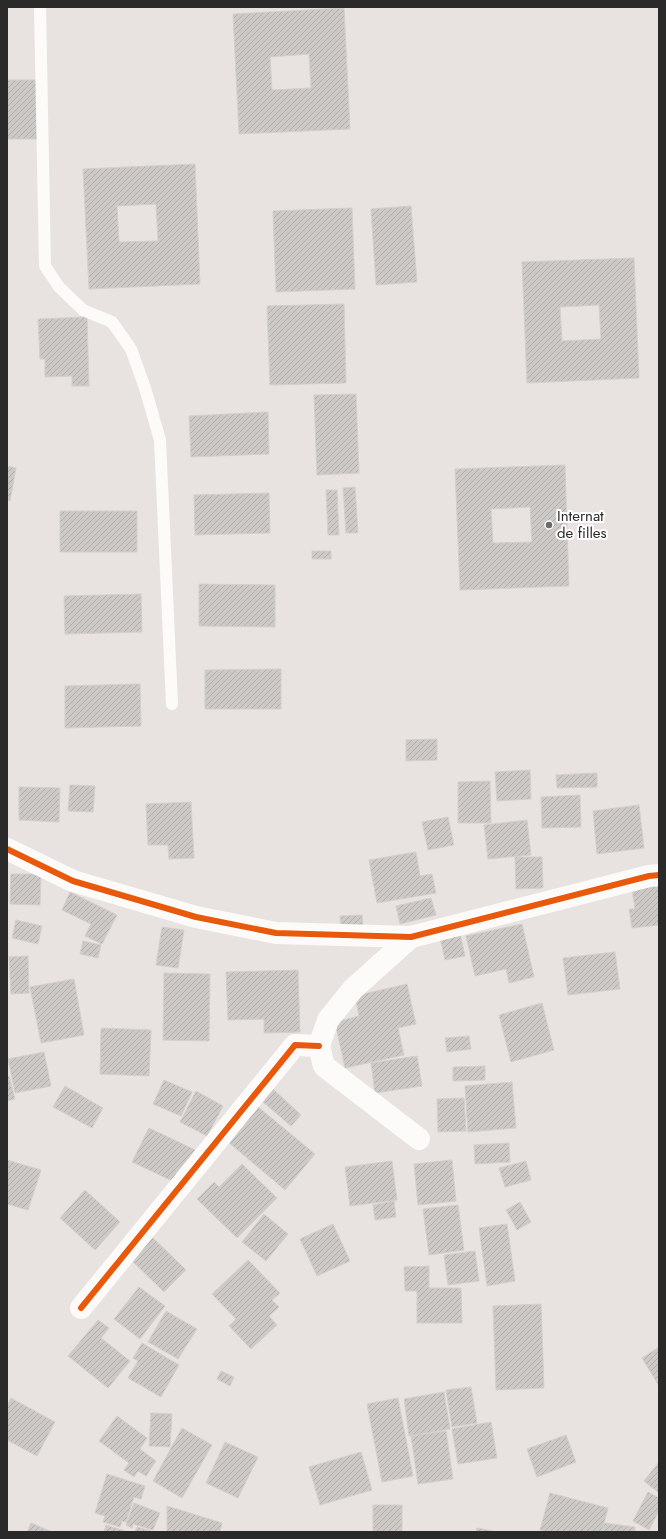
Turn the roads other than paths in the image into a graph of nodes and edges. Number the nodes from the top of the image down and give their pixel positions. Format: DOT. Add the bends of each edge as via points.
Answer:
graph roads {
  1 [pos="40,7"];
  2 [pos="172,704"];
  3 [pos="7,849"];
  4 [pos="659,875"];
  5 [pos="411,937"];
  6 [pos="295,1045"];
  7 [pos="319,1046"];
  8 [pos="419,1139"];
  9 [pos="81,1308"];
  1 -- 2 [label="lane" via="44,266 59,287 83,310 112,322 131,349 145,388 160,440"];
  3 -- 5 [label="street" via="73,881 196,917 276,933"];
  4 -- 5 [label="street"];
  5 -- 6 [label="street" via="384,956"];
  5 -- 7 [label="street" via="353,989 328,1020"];
  6 -- 7 [label="street"];
  6 -- 9 [label="street"];
  7 -- 8 [label="street" via="324,1066"];
}
